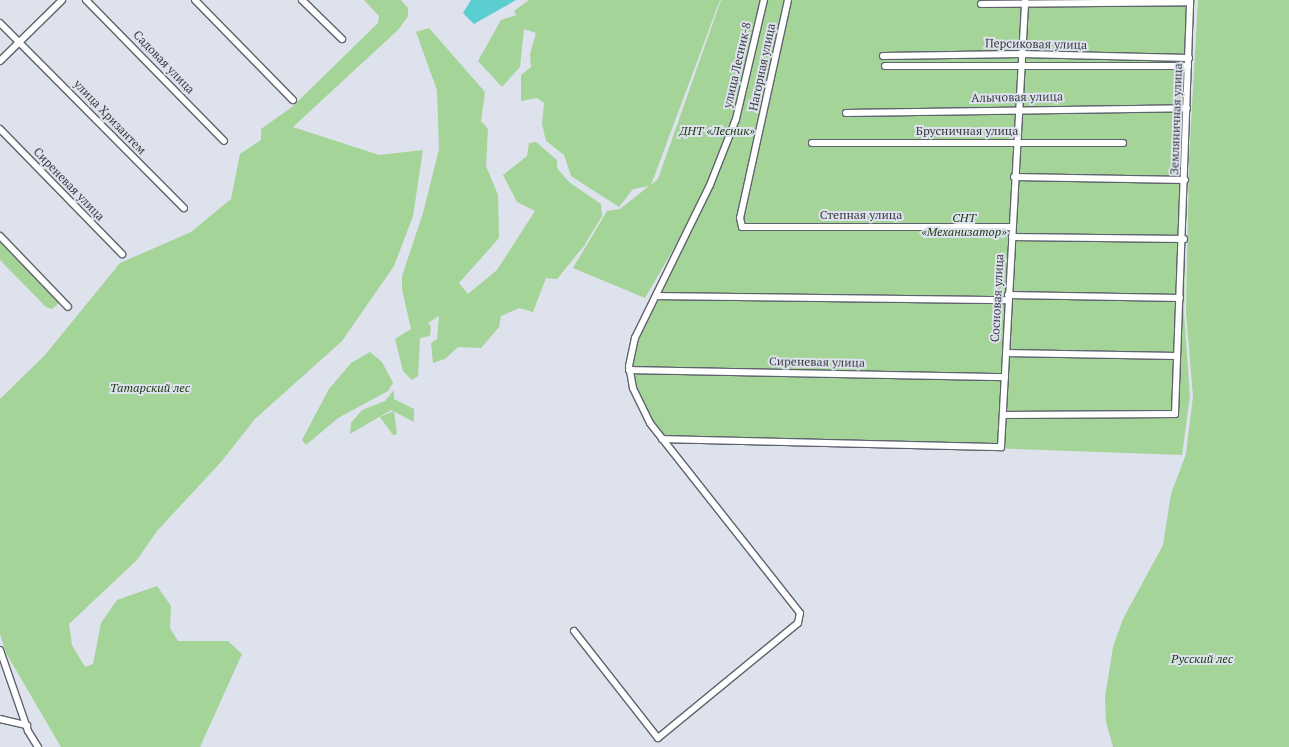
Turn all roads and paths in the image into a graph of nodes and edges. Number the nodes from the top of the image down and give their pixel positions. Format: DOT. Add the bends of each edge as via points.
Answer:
graph roads {
  1 [pos="62,0"];
  2 [pos="86,0"];
  3 [pos="195,0"];
  4 [pos="302,0"];
  5 [pos="764,0"];
  6 [pos="788,0"];
  7 [pos="1190,1"];
  8 [pos="1025,2"];
  9 [pos="982,4"];
  10 [pos="0,22"];
  11 [pos="342,39"];
  12 [pos="19,42"];
  13 [pos="1022,54"];
  14 [pos="883,56"];
  15 [pos="1189,58"];
  16 [pos="0,61"];
  17 [pos="1021,64"];
  18 [pos="884,66"];
  19 [pos="1188,66"];
  20 [pos="293,100"];
  21 [pos="1019,108"];
  22 [pos="1187,108"];
  23 [pos="846,113"];
  24 [pos="0,129"];
  25 [pos="224,141"];
  26 [pos="1016,142"];
  27 [pos="812,143"];
  28 [pos="1122,143"];
  29 [pos="1014,177"];
  30 [pos="1185,180"];
  31 [pos="184,208"];
  32 [pos="742,226"];
  33 [pos="1011,227"];
  34 [pos="0,236"];
  35 [pos="1012,237"];
  36 [pos="1184,239"];
  37 [pos="122,254"];
  38 [pos="656,296"];
  39 [pos="1008,298"];
  40 [pos="1180,298"];
  41 [pos="68,307"];
  42 [pos="1006,353"];
  43 [pos="1177,356"];
  44 [pos="630,370"];
  45 [pos="1005,377"];
  46 [pos="1003,415"];
  47 [pos="662,439"];
  48 [pos="574,631"];
  49 [pos="0,650"];
  50 [pos="0,719"];
  51 [pos="27,726"];
  52 [pos="38,747"];
  1 -- 12 [label="street"];
  2 -- 25 [label="street, Садовая улица"];
  3 -- 20 [label="street"];
  4 -- 11 [label="street"];
  5 -- 38 [label="street, улица Лесник-8" via="736,119 695,217"];
  6 -- 32 [label="street, Нагорная улица" via="740,218"];
  7 -- 8 [label="street"];
  7 -- 15 [label="street, Земляничная улица"];
  8 -- 9 [label="street"];
  8 -- 13 [label="street, Сосновая улица"];
  10 -- 12 [label="street, улица Хризантем"];
  12 -- 16 [label="street"];
  12 -- 31 [label="street, улица Хризантем"];
  13 -- 14 [label="street, Персиковая улица"];
  13 -- 15 [label="street, Персиковая улица"];
  13 -- 17 [label="street, Сосновая улица"];
  15 -- 19 [label="street, Земляничная улица"];
  17 -- 18 [label="street"];
  17 -- 19 [label="street"];
  17 -- 21 [label="street, Сосновая улица"];
  19 -- 22 [label="street, Земляничная улица"];
  21 -- 22 [label="street, Алычовая улица"];
  21 -- 23 [label="street, Алычовая улица"];
  21 -- 26 [label="street, Сосновая улица"];
  22 -- 30 [label="street, Земляничная улица"];
  24 -- 37 [label="street, Сиреневая улица"];
  26 -- 27 [label="street, Брусничная улица"];
  26 -- 28 [label="street, Брусничная улица"];
  26 -- 29 [label="street, Сосновая улица"];
  29 -- 30 [label="street"];
  29 -- 33 [label="street, Сосновая улица"];
  30 -- 36 [label="street, Земляничная улица"];
  32 -- 33 [label="street, Степная улица"];
  33 -- 35 [label="street, Сосновая улица"];
  34 -- 41 [label="street"];
  35 -- 36 [label="street"];
  35 -- 39 [label="street, Сосновая улица"];
  36 -- 40 [label="street, Земляничная улица"];
  38 -- 39 [label="street"];
  38 -- 44 [label="street, улица Лесник-8" via="630,351"];
  39 -- 40 [label="street"];
  39 -- 42 [label="street, Сосновая улица"];
  40 -- 43 [label="street, Земляничная улица"];
  42 -- 43 [label="street"];
  42 -- 45 [label="street, Сосновая улица"];
  43 -- 46 [label="street, Земляничная улица" via="1175,414"];
  44 -- 45 [label="street, Сиреневая улица"];
  44 -- 47 [label="street" via="640,407"];
  45 -- 46 [label="street, Сосновая улица"];
  46 -- 47 [label="street, Сосновая улица" via="1001,448"];
  47 -- 48 [label="street" via="800,613 798,623 658,738"];
  49 -- 51 [label="street"];
  50 -- 51 [label="street"];
  51 -- 52 [label="street"];
}
